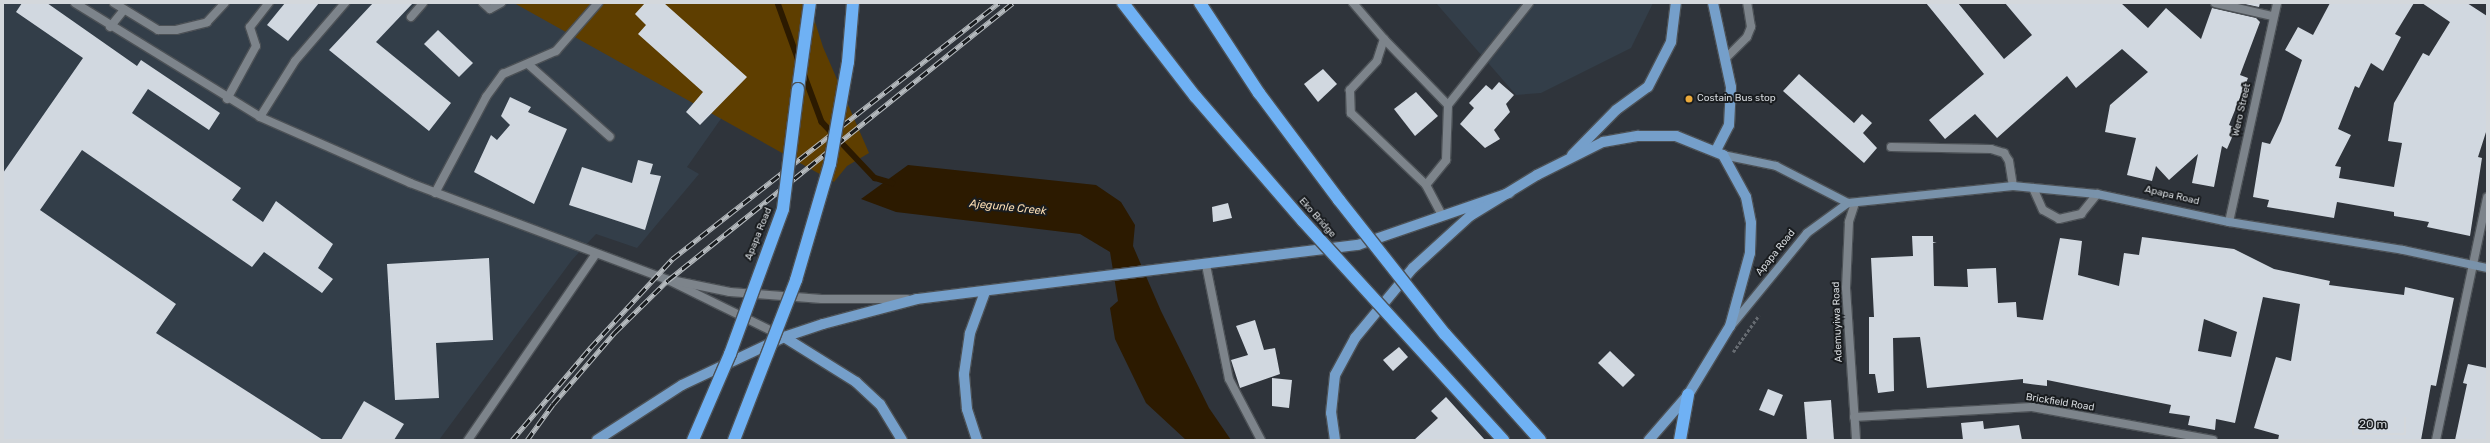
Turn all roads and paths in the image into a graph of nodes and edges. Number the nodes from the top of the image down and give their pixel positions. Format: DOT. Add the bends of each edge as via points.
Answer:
graph roads {
  1 [pos="75,3"];
  2 [pos="114,3"];
  3 [pos="225,3"];
  4 [pos="268,3"];
  5 [pos="345,3"];
  6 [pos="423,3"];
  7 [pos="483,3"];
  8 [pos="501,3"];
  9 [pos="598,3"];
  10 [pos="810,3"];
  11 [pos="853,3"];
  12 [pos="1123,3"];
  13 [pos="1200,3"];
  14 [pos="1353,3"];
  15 [pos="1529,3"];
  16 [pos="1676,3"];
  17 [pos="1713,3"];
  18 [pos="1747,3"];
  19 [pos="2215,3"];
  20 [pos="2276,3"];
  21 [pos="123,11"];
  22 [pos="2272,16"];
  23 [pos="411,17"];
  24 [pos="110,27"];
  25 [pos="1384,39"];
  26 [pos="1725,59"];
  27 [pos="529,65"];
  28 [pos="227,99"];
  29 [pos="1448,105"];
  30 [pos="260,117"];
  31 [pos="610,137"];
  32 [pos="1891,147"];
  33 [pos="1720,153"];
  34 [pos="1567,159"];
  35 [pos="1426,185"];
  36 [pos="2013,186"];
  37 [pos="2033,188"];
  38 [pos="435,193"];
  39 [pos="1509,193"];
  40 [pos="2097,194"];
  41 [pos="2487,197"];
  42 [pos="1852,203"];
  43 [pos="1442,215"];
  44 [pos="2229,222"];
  45 [pos="595,255"];
  46 [pos="1206,265"];
  47 [pos="2472,266"];
  48 [pos="2487,268"];
  49 [pos="668,280"];
  50 [pos="985,292"];
  51 [pos="918,299"];
  52 [pos="1762,311"];
  53 [pos="1730,326"];
  54 [pos="784,337"];
  55 [pos="1731,355"];
  56 [pos="1688,396"];
  57 [pos="1854,417"];
  58 [pos="468,440"];
  59 [pos="597,440"];
  60 [pos="693,440"];
  61 [pos="734,440"];
  62 [pos="902,440"];
  63 [pos="977,440"];
  64 [pos="1261,440"];
  65 [pos="1335,440"];
  66 [pos="1503,440"];
  67 [pos="1540,440"];
  68 [pos="1649,440"];
  69 [pos="1680,440"];
  70 [pos="1856,440"];
  71 [pos="2213,440"];
  72 [pos="2436,440"];
  1 -- 24 [label="street"];
  2 -- 21 [label="street"];
  3 -- 21 [label="street" via="207,22 176,30 158,30"];
  4 -- 28 [label="street" via="250,27 256,46"];
  5 -- 30 [label="street" via="295,61"];
  6 -- 23 [label="street"];
  7 -- 8 [label="street" via="490,9"];
  9 -- 27 [label="street" via="556,51"];
  10 -- 60 [label="highway, Apapa Road, bridge" via="783,209 730,354"];
  11 -- 61 [label="highway, bridge" via="848,62 830,164 796,280 751,403"];
  12 -- 66 [label="highway, Eko Bridge, bridge" via="1196,96 1303,220"];
  13 -- 67 [label="highway, bridge" via="1259,93 1339,200 1445,334"];
  14 -- 25 [label="street"];
  15 -- 29 [label="street"];
  16 -- 34 [label="main road" via="1671,42 1648,87 1616,110"];
  17 -- 26 [label="main road"];
  18 -- 26 [label="street" via="1749,32"];
  19 -- 22 [label="street"];
  20 -- 22 [label="street, Wero Street"];
  21 -- 24 [label="street"];
  22 -- 44 [label="street, Wero Street"];
  24 -- 28 [label="street"];
  25 -- 29 [label="street"];
  25 -- 35 [label="street" via="1377,61 1350,90 1351,112"];
  26 -- 33 [label="main road" via="1731,87 1729,125"];
  27 -- 31 [label="street"];
  27 -- 38 [label="street" via="503,74 495,84"];
  28 -- 30 [label="street"];
  29 -- 35 [label="street" via="1446,160"];
  30 -- 38 [label="street"];
  32 -- 36 [label="street" via="1991,149 2004,153 2009,161"];
  33 -- 34 [label="main road" via="1676,136 1638,136 1603,142"];
  33 -- 42 [label="street" via="1776,166"];
  33 -- 53 [label="main road" via="1746,197 1751,223 1750,253"];
  34 -- 39 [label="main road"];
  35 -- 43 [label="street"];
  36 -- 37 [label="street, Apapa Road"];
  36 -- 42 [label="street, Apapa Road" via="1941,191"];
  37 -- 40 [label="street, Apapa Road"];
  37 -- 40 [label="street" via="2042,210 2059,218 2081,214"];
  38 -- 45 [label="street"];
  39 -- 43 [label="main road"];
  39 -- 65 [label="main road" via="1470,216 1413,268 1355,338 1336,376 1331,413"];
  40 -- 44 [label="street, Apapa Road"];
  41 -- 47 [label="street"];
  42 -- 53 [label="street, Apapa Road" via="1807,233"];
  42 -- 57 [label="street, Ademuyiwa Road" via="1846,288"];
  43 -- 46 [label="main road" via="1358,245"];
  44 -- 47 [label="street, Apapa Road" via="2403,250"];
  45 -- 49 [label="street"];
  45 -- 58 [label="street"];
  46 -- 50 [label="main road"];
  46 -- 64 [label="street" via="1229,379"];
  47 -- 48 [label="street, Apapa Road"];
  47 -- 72 [label="street" via="2466,310"];
  49 -- 51 [label="street" via="730,292 822,299"];
  49 -- 54 [label="street"];
  50 -- 51 [label="main road"];
  50 -- 63 [label="main road" via="970,333 964,374 967,409"];
  51 -- 54 [label="main road"];
  52 -- 55 [label="path"];
  53 -- 56 [label="main road"];
  54 -- 59 [label="main road" via="682,385"];
  54 -- 62 [label="main road" via="856,382 880,404"];
  56 -- 68 [label="main road"];
  56 -- 69 [label="highway"];
  57 -- 70 [label="street, Ademuyiwa Road"];
  57 -- 71 [label="street, Brickfield Road" via="2032,407"];
}
